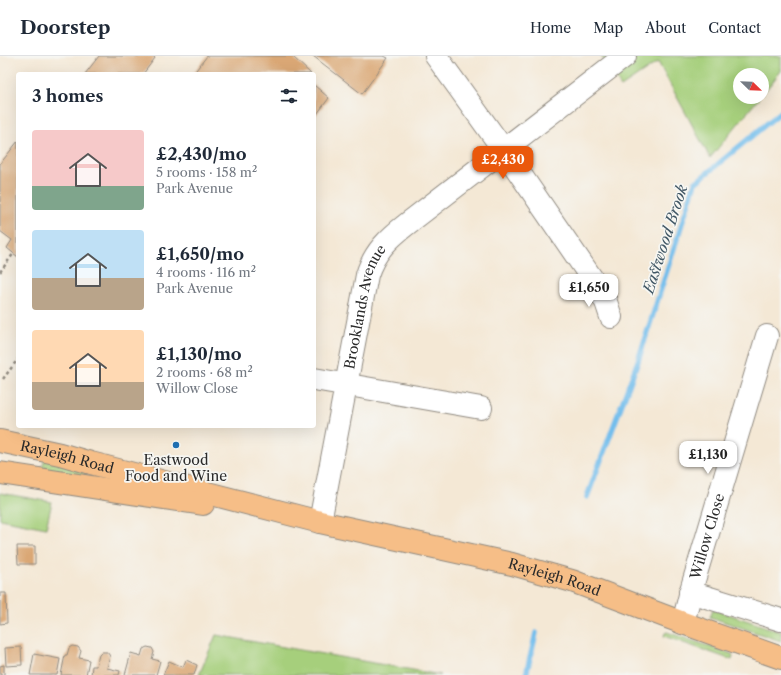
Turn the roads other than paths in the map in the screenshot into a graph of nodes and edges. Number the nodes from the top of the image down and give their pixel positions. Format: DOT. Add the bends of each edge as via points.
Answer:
graph roads {
  1 [pos="436,56"];
  2 [pos="625,56"];
  3 [pos="503,149"];
  4 [pos="610,317"];
  5 [pos="767,336"];
  6 [pos="316,379"];
  7 [pos="346,385"];
  8 [pos="481,408"];
  9 [pos="0,441"];
  10 [pos="0,473"];
  11 [pos="320,522"];
  12 [pos="690,592"];
  13 [pos="781,620"];
  14 [pos="683,623"];
  15 [pos="781,658"];
  1 -- 3 [label="street"];
  2 -- 3 [label="street, Brooklands Avenue"];
  3 -- 4 [label="street" via="597,286 606,302"];
  3 -- 7 [label="street, Brooklands Avenue" via="393,235 375,254 367,275"];
  5 -- 12 [label="street, Willow Close"];
  6 -- 7 [label="street"];
  7 -- 8 [label="street"];
  7 -- 11 [label="street, Brooklands Avenue"];
  9 -- 11 [label="main road, Rayleigh Road" via="60,454"];
  10 -- 11 [label="main road, Rayleigh Road"];
  11 -- 14 [label="main road, Rayleigh Road" via="544,572 599,590"];
  12 -- 13 [label="street"];
  12 -- 14 [label="street, Willow Close"];
  14 -- 15 [label="main road, Rayleigh Road"];
}
